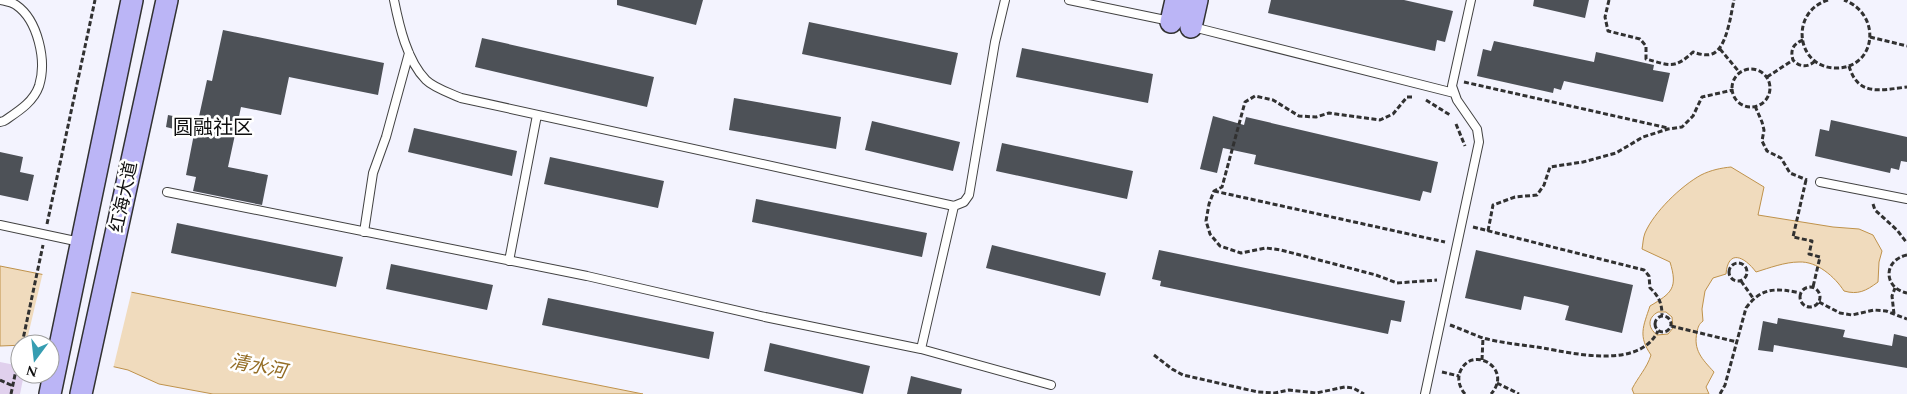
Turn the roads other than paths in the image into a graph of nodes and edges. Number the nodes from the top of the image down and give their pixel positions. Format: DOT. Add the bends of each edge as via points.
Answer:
graph roads {
  1 [pos="1,0"];
  2 [pos="132,0"];
  3 [pos="167,0"];
  4 [pos="394,0"];
  5 [pos="1005,0"];
  6 [pos="1069,0"];
  7 [pos="1175,0"];
  8 [pos="1197,0"];
  9 [pos="1471,0"];
  10 [pos="1181,24"];
  11 [pos="408,53"];
  12 [pos="1454,93"];
  13 [pos="537,115"];
  14 [pos="0,122"];
  15 [pos="1820,182"];
  16 [pos="168,192"];
  17 [pos="1907,199"];
  18 [pos="954,206"];
  19 [pos="0,225"];
  20 [pos="364,232"];
  21 [pos="82,242"];
  22 [pos="509,261"];
  23 [pos="921,349"];
  24 [pos="1051,385"];
  25 [pos="50,394"];
  26 [pos="81,394"];
  27 [pos="1425,394"];
  1 -- 14 [label="lane" via="15,4 30,19 38,36 41,65 38,87 26,106"];
  2 -- 21 [label="main road, 红海大道"];
  3 -- 26 [label="main road, 红海大道"];
  4 -- 11 [label="lane"];
  5 -- 18 [label="lane" via="969,195 964,202"];
  6 -- 10 [label="lane"];
  7 -- 10 [label="main road"];
  8 -- 10 [label="main road"];
  9 -- 12 [label="lane" via="1453,80"];
  10 -- 12 [label="lane"];
  11 -- 13 [label="lane" via="426,81 446,91 461,98"];
  11 -- 20 [label="lane" via="373,173"];
  12 -- 27 [label="lane" via="1477,129 1479,142"];
  13 -- 18 [label="lane"];
  13 -- 22 [label="lane"];
  15 -- 17 [label="lane"];
  16 -- 20 [label="lane"];
  18 -- 23 [label="lane"];
  19 -- 21 [label="lane"];
  20 -- 22 [label="lane"];
  21 -- 25 [label="main road, 红海大道"];
  22 -- 23 [label="lane"];
  23 -- 24 [label="lane"];
}
